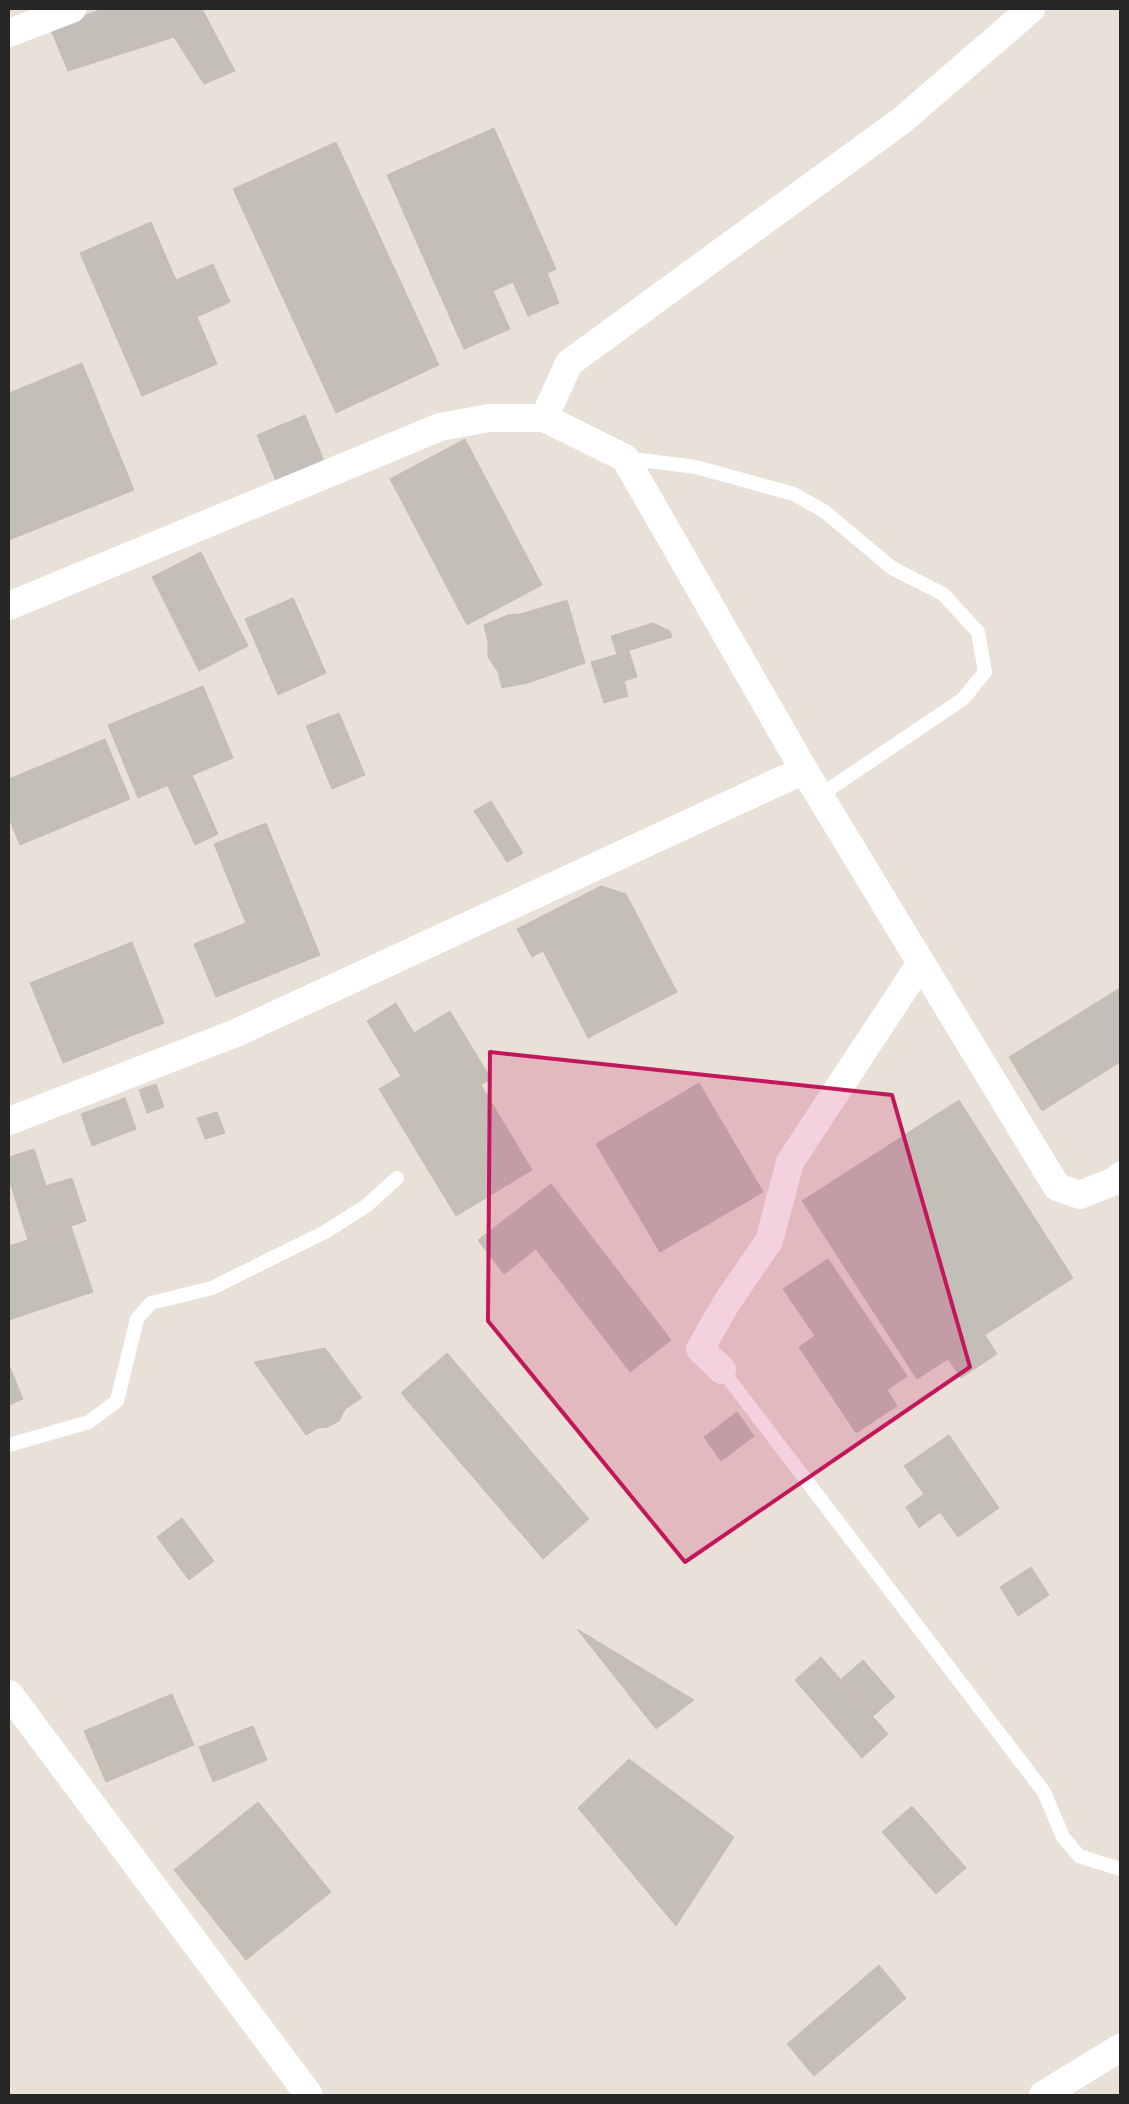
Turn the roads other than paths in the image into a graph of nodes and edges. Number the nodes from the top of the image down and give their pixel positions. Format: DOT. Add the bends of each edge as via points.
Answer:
graph roads {
  1 [pos="72,9"];
  2 [pos="1031,9"];
  3 [pos="9,33"];
  4 [pos="544,418"];
  5 [pos="625,458"];
  6 [pos="9,606"];
  7 [pos="804,770"];
  8 [pos="819,796"];
  9 [pos="921,963"];
  10 [pos="9,1121"];
  11 [pos="1120,1176"];
  12 [pos="397,1178"];
  13 [pos="722,1370"];
  14 [pos="9,1445"];
  15 [pos="9,1694"];
  16 [pos="1120,1870"];
  17 [pos="1120,2048"];
  18 [pos="309,2095"];
  19 [pos="1043,2095"];
  1 -- 3 [label="street"];
  2 -- 4 [label="street" via="901,121 569,363"];
  4 -- 5 [label="street"];
  4 -- 6 [label="street" via="489,418 440,426"];
  5 -- 7 [label="street"];
  5 -- 8 [label="lane" via="696,467 794,494 824,511 892,568 944,594 978,632 985,672 963,699"];
  7 -- 8 [label="street"];
  7 -- 10 [label="street" via="236,1033"];
  8 -- 9 [label="street"];
  9 -- 11 [label="street" via="1057,1188 1080,1195"];
  9 -- 13 [label="street" via="790,1162 769,1241 727,1302 700,1349"];
  12 -- 14 [label="lane" via="366,1206 326,1232 212,1288 151,1303 137,1319 117,1401 89,1422"];
  13 -- 16 [label="lane" via="1044,1792 1063,1836 1079,1856"];
  15 -- 18 [label="street"];
  17 -- 19 [label="street"];
}
